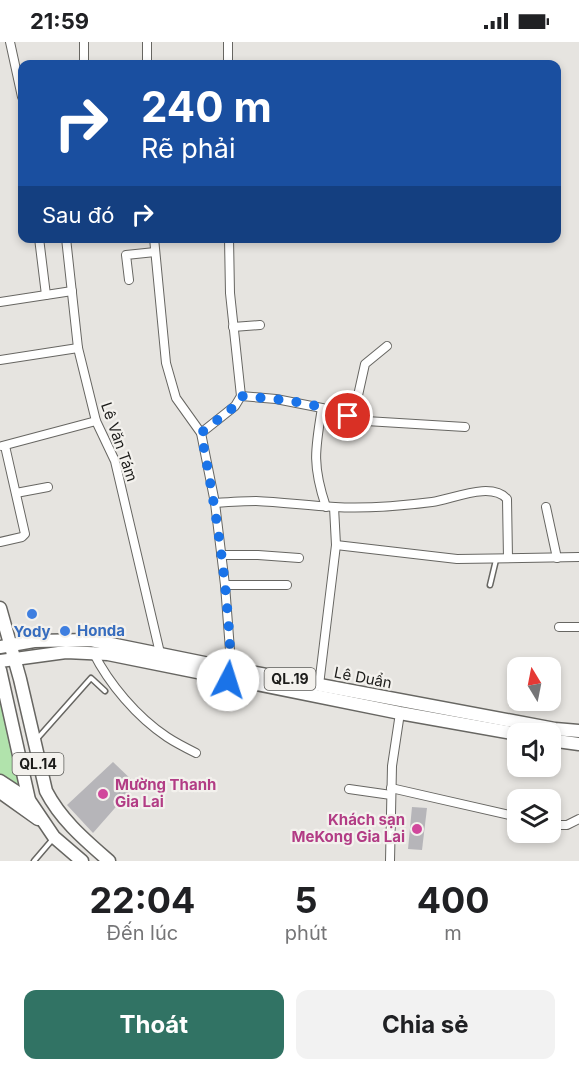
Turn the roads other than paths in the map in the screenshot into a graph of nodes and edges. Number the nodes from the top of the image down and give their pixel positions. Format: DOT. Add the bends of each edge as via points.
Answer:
graph roads {
  1 [pos="9,42"];
  2 [pos="84,42"];
  3 [pos="147,42"];
  4 [pos="228,42"];
  5 [pos="84,60"];
  6 [pos="147,60"];
  7 [pos="228,60"];
  8 [pos="18,74"];
  9 [pos="40,243"];
  10 [pos="67,243"];
  11 [pos="154,243"];
  12 [pos="229,243"];
  13 [pos="155,252"];
  14 [pos="129,280"];
  15 [pos="72,291"];
  16 [pos="46,295"];
  17 [pos="0,302"];
  18 [pos="260,325"];
  19 [pos="233,327"];
  20 [pos="387,346"];
  21 [pos="78,348"];
  22 [pos="0,360"];
  23 [pos="241,396"];
  24 [pos="322,408"];
  25 [pos="353,418"];
  26 [pos="96,421"];
  27 [pos="465,427"];
  28 [pos="201,433"];
  29 [pos="2,446"];
  30 [pos="48,487"];
  31 [pos="16,493"];
  32 [pos="215,503"];
  33 [pos="330,507"];
  34 [pos="546,507"];
  35 [pos="0,542"];
  36 [pos="336,545"];
  37 [pos="221,555"];
  38 [pos="579,557"];
  39 [pos="299,558"];
  40 [pos="508,558"];
  41 [pos="557,558"];
  42 [pos="496,559"];
  43 [pos="225,585"];
  44 [pos="288,585"];
  45 [pos="490,585"];
  46 [pos="0,608"];
  47 [pos="559,627"];
  48 [pos="579,627"];
  49 [pos="5,646"];
  50 [pos="93,652"];
  51 [pos="160,653"];
  52 [pos="14,658"];
  53 [pos="0,661"];
  54 [pos="0,670"];
  55 [pos="229,674"];
  56 [pos="319,685"];
  57 [pos="105,691"];
  58 [pos="400,713"];
  59 [pos="5,715"];
  60 [pos="579,731"];
  61 [pos="507,732"];
  62 [pos="561,742"];
  63 [pos="34,743"];
  64 [pos="579,744"];
  65 [pos="196,753"];
  66 [pos="0,781"];
  67 [pos="349,789"];
  68 [pos="391,791"];
  69 [pos="0,792"];
  70 [pos="29,800"];
  71 [pos="507,815"];
  72 [pos="579,819"];
  73 [pos="43,823"];
  74 [pos="561,825"];
  75 [pos="54,837"];
  76 [pos="34,861"];
  77 [pos="82,861"];
  78 [pos="109,861"];
  79 [pos="390,861"];
  1 -- 8 [label="street"];
  2 -- 5 [label="street"];
  3 -- 6 [label="street"];
  4 -- 7 [label="street"];
  9 -- 16 [label="street"];
  10 -- 15 [label="street, Lê Văn Tám"];
  11 -- 13 [label="street"];
  12 -- 19 [label="street"];
  13 -- 14 [label="street" via="126,255"];
  13 -- 28 [label="street" via="169,377 176,398"];
  15 -- 16 [label="street"];
  15 -- 21 [label="street, Lê Văn Tám"];
  16 -- 17 [label="street"];
  18 -- 19 [label="street"];
  19 -- 23 [label="street"];
  20 -- 25 [label="street" via="365,364"];
  21 -- 22 [label="street"];
  21 -- 26 [label="street, Lê Văn Tám"];
  23 -- 24 [label="street"];
  23 -- 28 [label="street" via="235,406"];
  24 -- 25 [label="street"];
  24 -- 33 [label="street" via="315,465"];
  25 -- 27 [label="street"];
  26 -- 29 [label="street"];
  26 -- 51 [label="street, Lê Văn Tám" via="115,461"];
  28 -- 32 [label="street"];
  29 -- 31 [label="street"];
  30 -- 31 [label="street"];
  31 -- 35 [label="street" via="25,534"];
  32 -- 33 [label="street" via="258,501"];
  32 -- 37 [label="street"];
  33 -- 36 [label="street"];
  33 -- 40 [label="street" via="426,502 492,491 507,499"];
  34 -- 41 [label="street"];
  36 -- 42 [label="street" via="457,559"];
  36 -- 56 [label="street"];
  37 -- 39 [label="street"];
  37 -- 43 [label="street"];
  38 -- 41 [label="street"];
  40 -- 41 [label="street"];
  40 -- 42 [label="street"];
  42 -- 45 [label="lane"];
  43 -- 44 [label="street"];
  43 -- 55 [label="street"];
  46 -- 49 [label="main road, QL.14"];
  47 -- 48 [label="street"];
  49 -- 51 [label="main road, Lê Duẩn / QL.19" via="79,639"];
  49 -- 52 [label="main road, QL.14"];
  50 -- 52 [label="main road, Lê Duẩn / QL.19"];
  50 -- 55 [label="main road, Lê Duẩn / QL.19"];
  50 -- 65 [label="street" via="108,678 145,718 167,737"];
  51 -- 55 [label="main road, Lê Duẩn / QL.19"];
  52 -- 53 [label="main road, Lê Duẩn / QL.19"];
  52 -- 63 [label="main road, QL.14"];
  54 -- 59 [label="main road, QL.14"];
  55 -- 56 [label="main road, Lê Duẩn / QL.19"];
  55 -- 58 [label="main road, Lê Duẩn / QL.19"];
  56 -- 60 [label="main road, Lê Duẩn / QL.19"];
  57 -- 63 [label="lane" via="91,678"];
  58 -- 61 [label="main road, Lê Duẩn / QL.19"];
  58 -- 68 [label="street"];
  59 -- 70 [label="main road, QL.14"];
  62 -- 64 [label="main road"];
  63 -- 78 [label="main road, QL.14" via="52,802 69,825"];
  66 -- 70 [label="main road"];
  67 -- 68 [label="street"];
  68 -- 71 [label="street"];
  68 -- 79 [label="street"];
  69 -- 73 [label="main road"];
  70 -- 73 [label="main road, QL.14"];
  72 -- 74 [label="street"];
  73 -- 75 [label="main road, QL.14"];
  75 -- 76 [label="lane"];
  75 -- 77 [label="main road, QL.14"];
}
